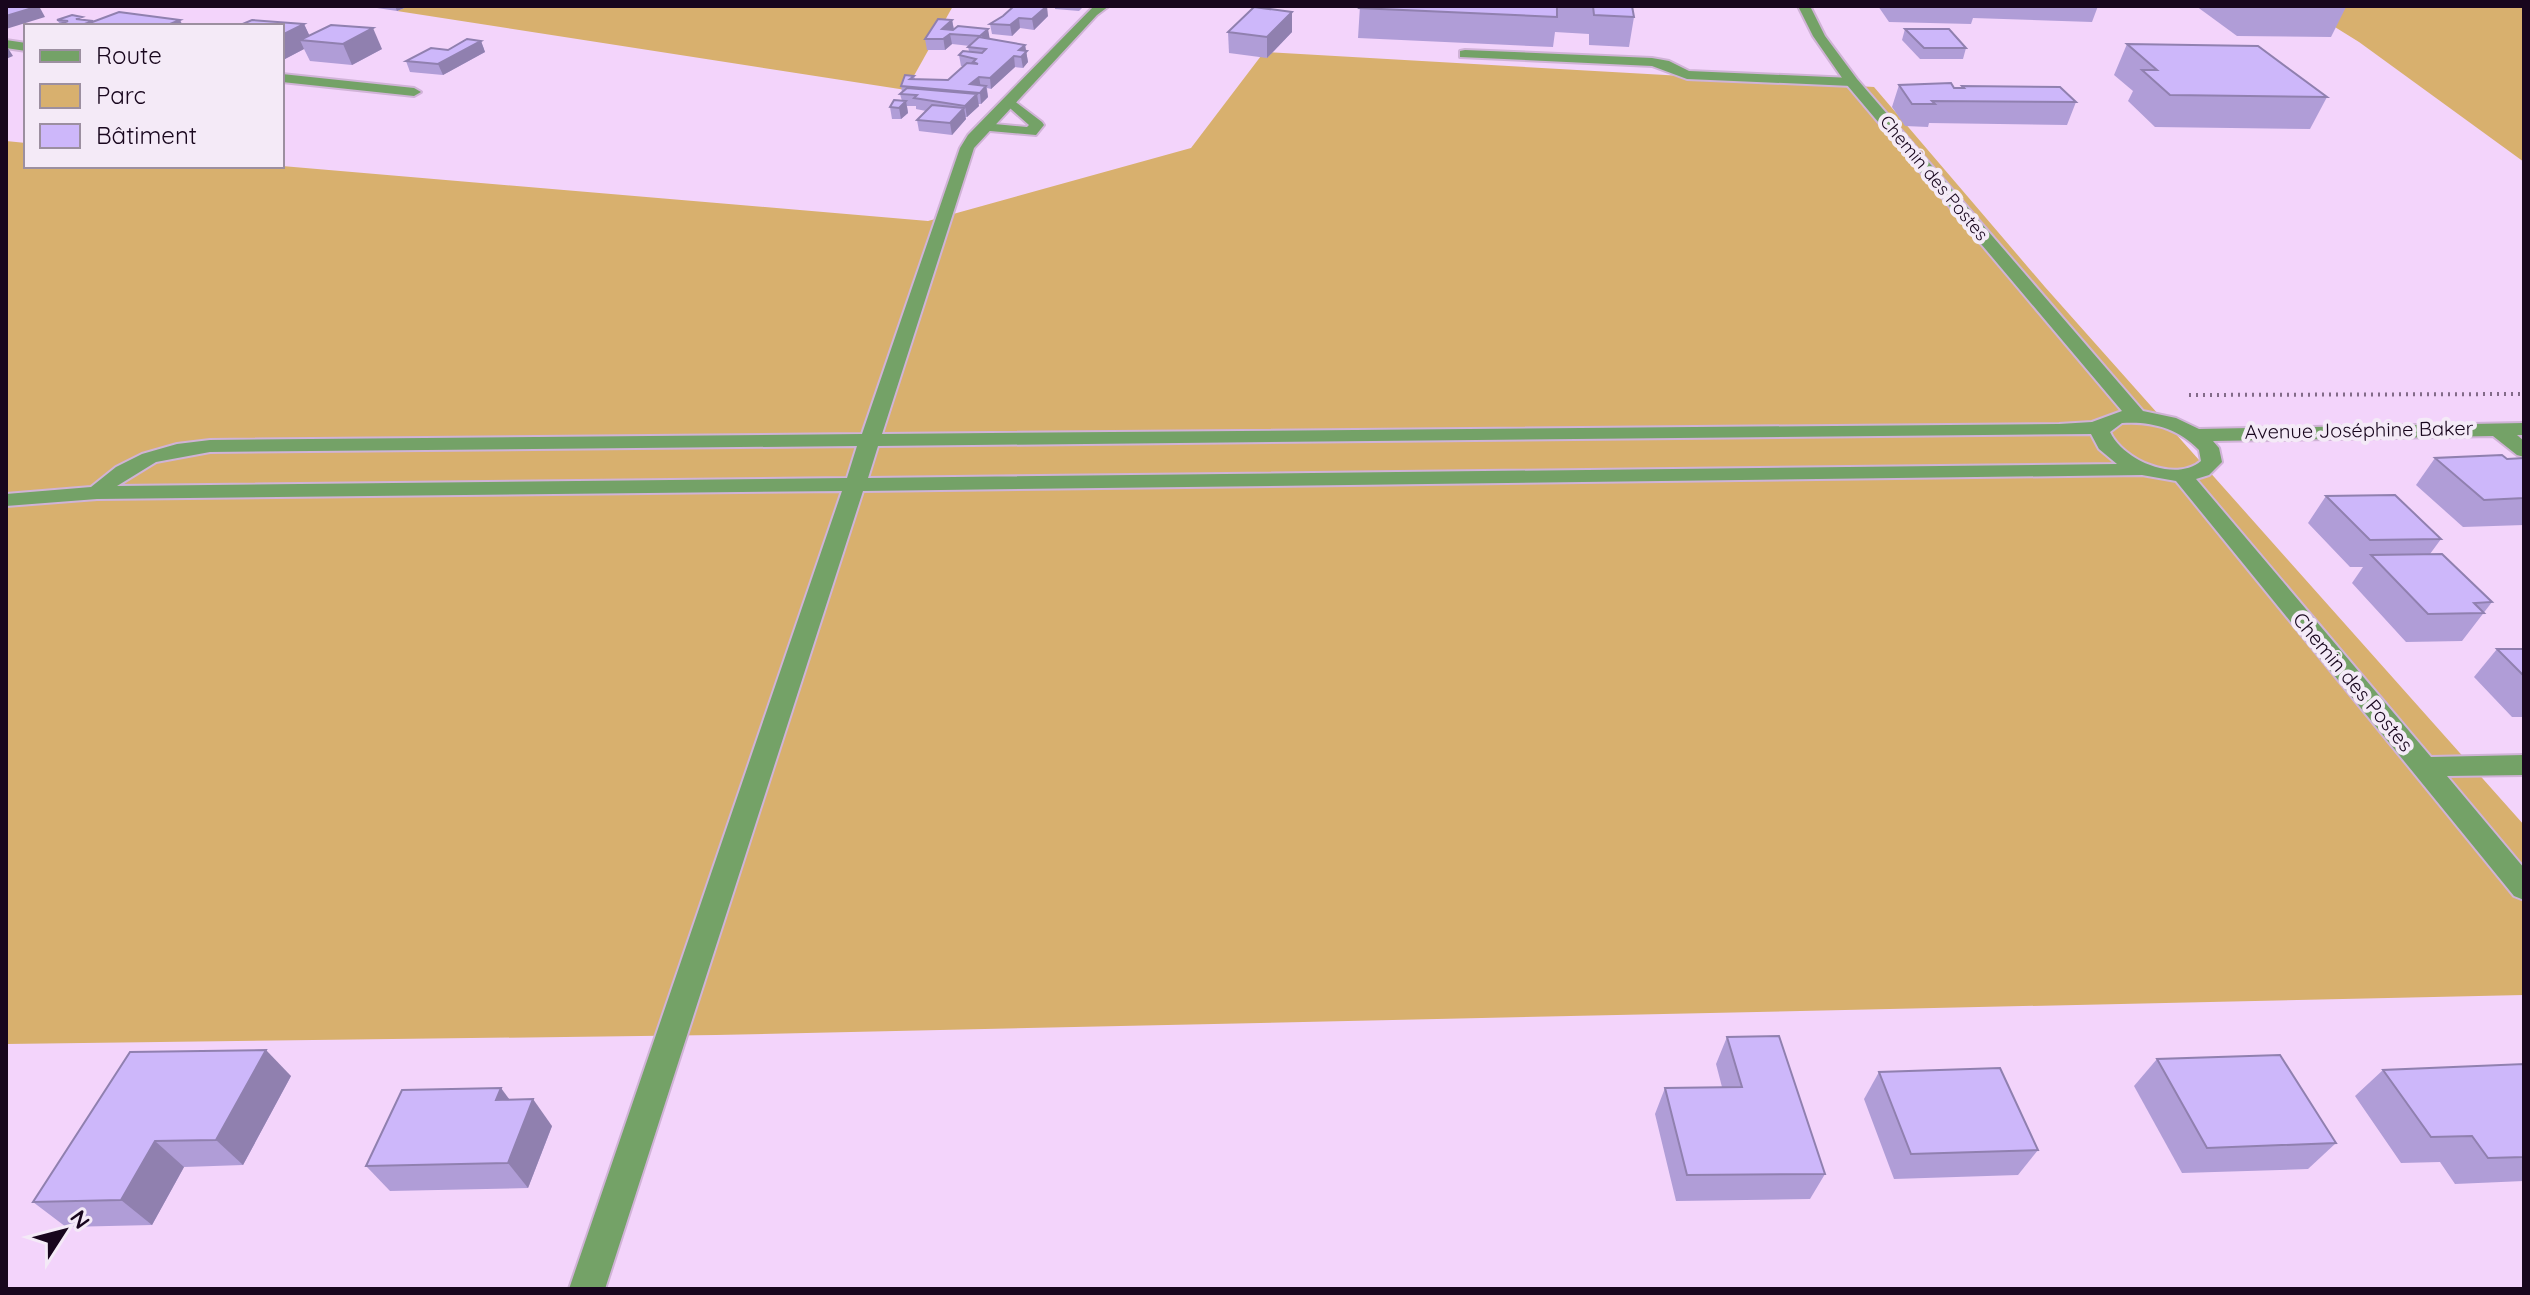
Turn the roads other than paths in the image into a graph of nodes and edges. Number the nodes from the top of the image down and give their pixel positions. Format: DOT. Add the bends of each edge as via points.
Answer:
graph roads {
  1 [pos="1103,6"];
  2 [pos="1804,6"];
  3 [pos="1465,54"];
  4 [pos="284,78"];
  5 [pos="1852,82"];
  6 [pos="414,92"];
  7 [pos="1009,101"];
  8 [pos="984,127"];
  9 [pos="2138,417"];
  10 [pos="2103,425"];
  11 [pos="2497,429"];
  12 [pos="2524,429"];
  13 [pos="2195,435"];
  14 [pos="870,442"];
  15 [pos="2524,451"];
  16 [pos="2149,470"];
  17 [pos="2182,475"];
  18 [pos="856,484"];
  19 [pos="97,493"];
  20 [pos="6,500"];
  21 [pos="2524,765"];
  22 [pos="2424,767"];
  23 [pos="2524,888"];
  24 [pos="587,1289"];
  1 -- 7 [label="street"];
  2 -- 5 [label="street, Chemin des Postes"];
  3 -- 5 [label="street" via="1652,62 1687,75"];
  4 -- 6 [label="street"];
  5 -- 9 [label="street, Chemin des Postes"];
  7 -- 8 [label="street"];
  7 -- 8 [label="street" via="1037,125 1031,132"];
  8 -- 14 [label="street" via="967,148"];
  9 -- 10 [label="street"];
  9 -- 13 [label="street"];
  10 -- 14 [label="street" via="2059,430"];
  10 -- 16 [label="street" via="2100,436 2108,449"];
  11 -- 12 [label="street, Avenue Joséphine Baker"];
  11 -- 13 [label="street, Avenue Joséphine Baker"];
  11 -- 15 [label="street"];
  13 -- 17 [label="street" via="2209,448 2212,462 2202,471"];
  14 -- 18 [label="street"];
  14 -- 19 [label="street" via="210,446 145,458"];
  16 -- 17 [label="street"];
  16 -- 18 [label="street"];
  17 -- 22 [label="street, Chemin des Postes"];
  18 -- 19 [label="street"];
  18 -- 24 [label="street"];
  19 -- 20 [label="street"];
  21 -- 22 [label="street"];
  22 -- 23 [label="street, Chemin des Postes"];
}
